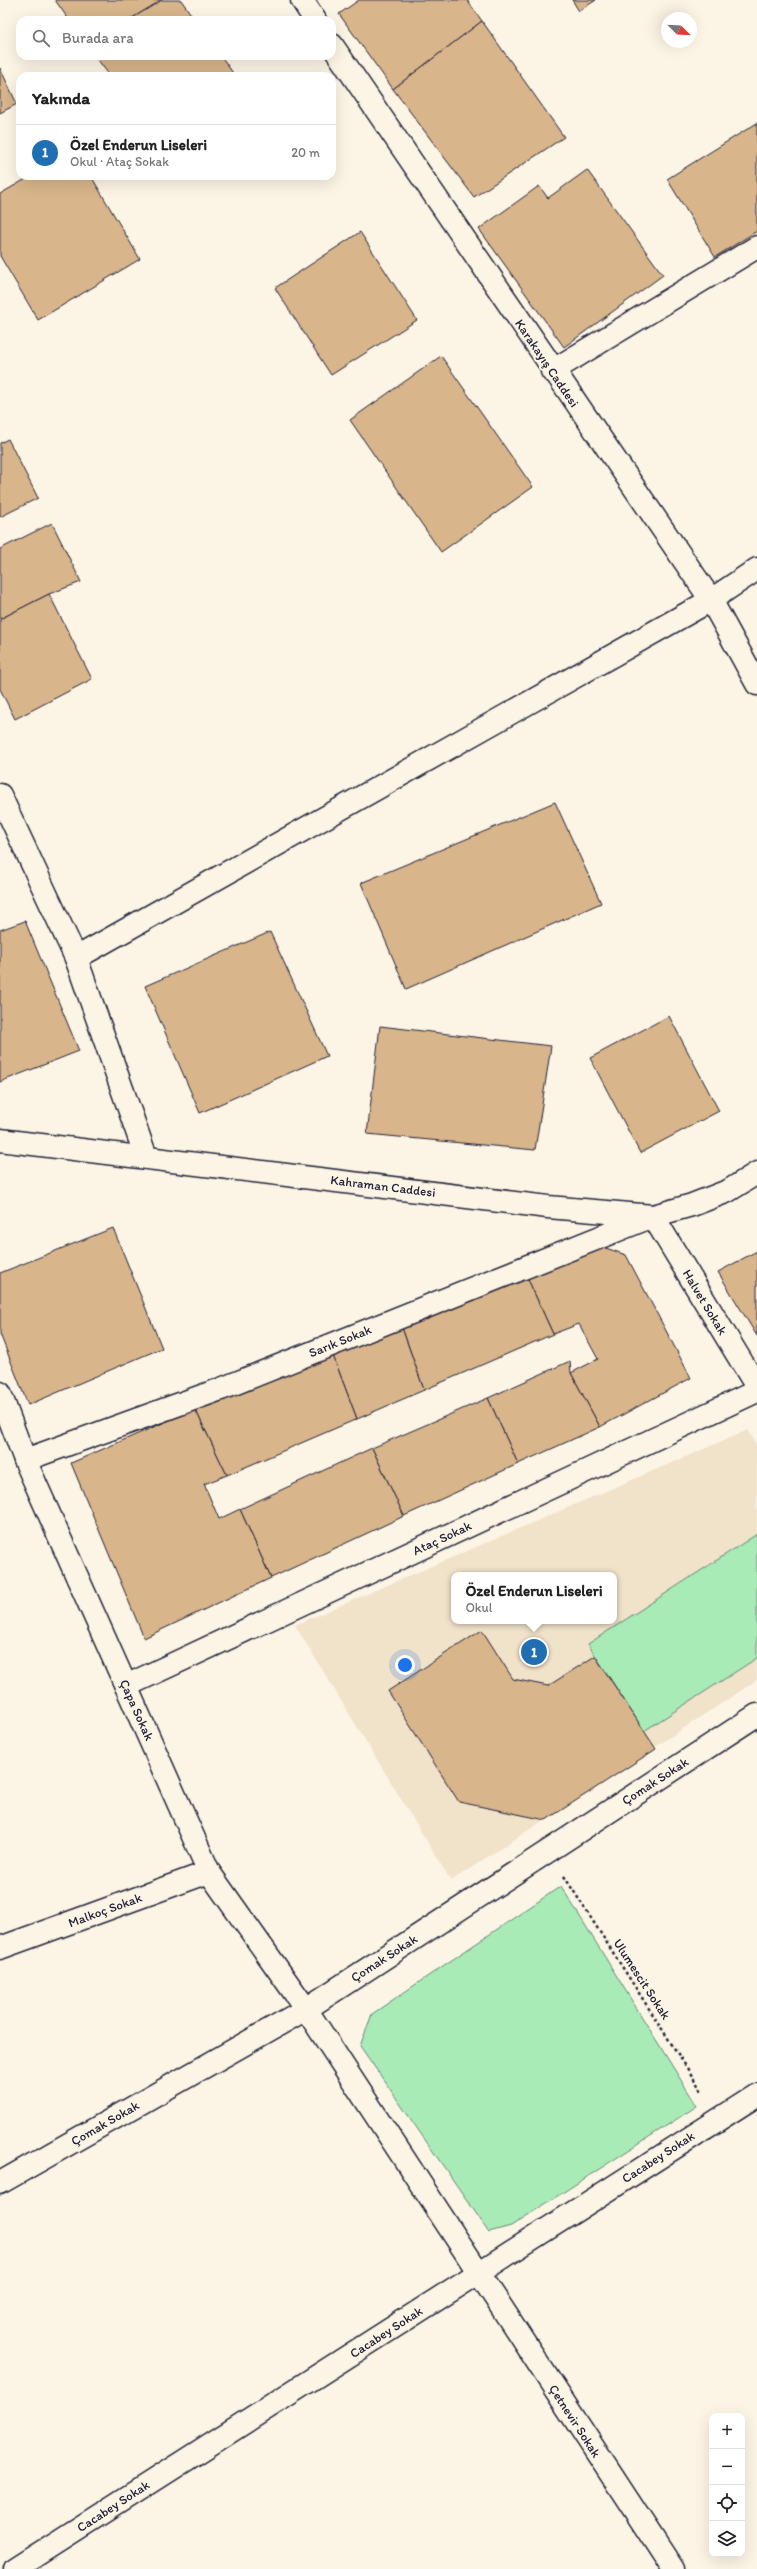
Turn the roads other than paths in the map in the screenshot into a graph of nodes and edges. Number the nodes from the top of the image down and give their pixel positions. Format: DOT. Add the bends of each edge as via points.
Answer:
graph roads {
  1 [pos="302,0"];
  2 [pos="312,16"];
  3 [pos="336,50"];
  4 [pos="757,247"];
  5 [pos="552,370"];
  6 [pos="757,568"];
  7 [pos="711,600"];
  8 [pos="757,684"];
  9 [pos="0,796"];
  10 [pos="76,958"];
  11 [pos="0,1140"];
  12 [pos="146,1157"];
  13 [pos="757,1173"];
  14 [pos="652,1216"];
  15 [pos="757,1387"];
  16 [pos="757,1391"];
  17 [pos="0,1395"];
  18 [pos="26,1460"];
  19 [pos="126,1686"];
  20 [pos="757,1715"];
  21 [pos="209,1872"];
  22 [pos="0,1948"];
  23 [pos="306,2009"];
  24 [pos="757,2095"];
  25 [pos="0,2183"];
  26 [pos="477,2273"];
  27 [pos="15,2569"];
  28 [pos="673,2569"];
  1 -- 2 [label="street"];
  3 -- 5 [label="street, Karakayış Caddesi"];
  4 -- 5 [label="street"];
  5 -- 7 [label="street, Karakayış Caddesi"];
  6 -- 7 [label="street"];
  7 -- 8 [label="street, Karakayış Caddesi"];
  7 -- 10 [label="street"];
  9 -- 10 [label="street"];
  10 -- 12 [label="street"];
  11 -- 12 [label="street, Kahraman Caddesi"];
  12 -- 14 [label="street, Kahraman Caddesi" via="548,1207"];
  13 -- 14 [label="street, Kahraman Caddesi" via="728,1191"];
  14 -- 15 [label="street, Halvet Sokak"];
  14 -- 18 [label="street, Sarık Sokak" via="221,1389"];
  16 -- 19 [label="street, Ataç Sokak"];
  17 -- 18 [label="street, Çapa Sokak"];
  18 -- 19 [label="street, Çapa Sokak"];
  19 -- 21 [label="street, Çapa Sokak"];
  20 -- 23 [label="street, Çomak Sokak"];
  21 -- 22 [label="street, Malkoç Sokak"];
  21 -- 23 [label="street, Çapa Sokak"];
  23 -- 25 [label="street, Çomak Sokak"];
  23 -- 26 [label="street, Çetnevir Sokak"];
  24 -- 26 [label="street, Cacabey Sokak"];
  26 -- 27 [label="street, Cacabey Sokak"];
  26 -- 28 [label="street, Çetnevir Sokak"];
}
